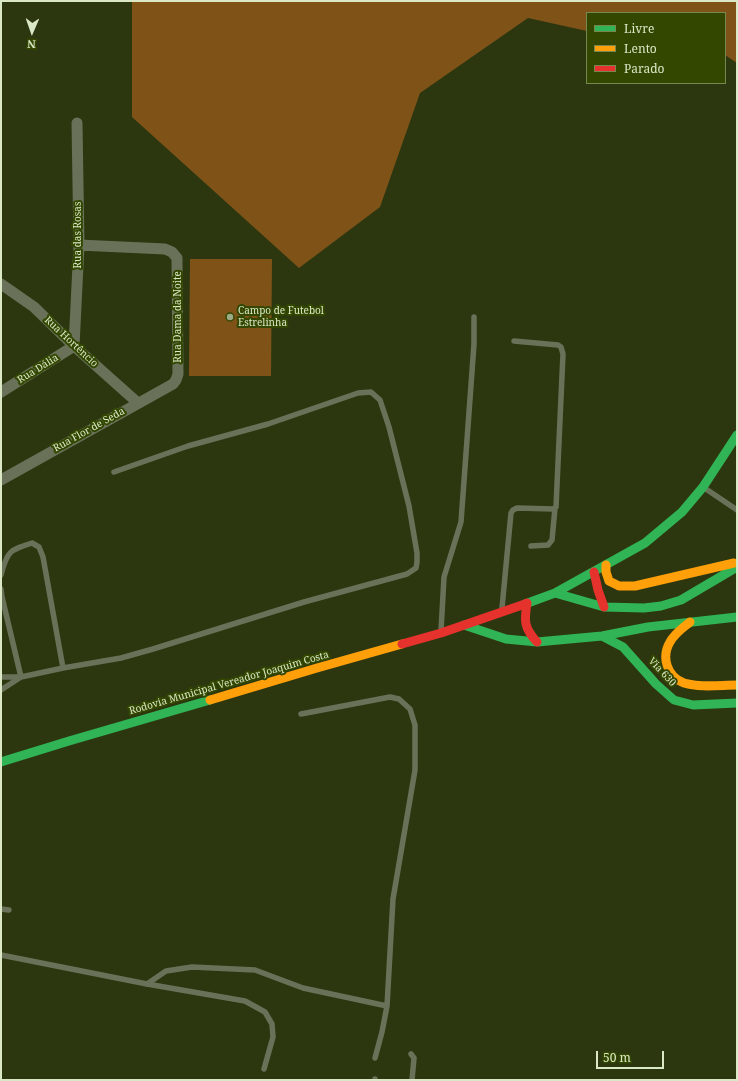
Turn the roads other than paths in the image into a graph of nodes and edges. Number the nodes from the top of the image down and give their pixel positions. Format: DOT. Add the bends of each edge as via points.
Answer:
graph roads {
  1 [pos="77,123"];
  2 [pos="79,245"];
  3 [pos="1,284"];
  4 [pos="474,317"];
  5 [pos="514,341"];
  6 [pos="74,346"];
  7 [pos="176,380"];
  8 [pos="1,392"];
  9 [pos="138,403"];
  10 [pos="737,435"];
  11 [pos="114,472"];
  12 [pos="1,480"];
  13 [pos="703,487"];
  14 [pos="555,508"];
  15 [pos="737,510"];
  16 [pos="531,546"];
  17 [pos="737,562"];
  18 [pos="606,565"];
  19 [pos="737,567"];
  20 [pos="594,572"];
  21 [pos="1,575"];
  22 [pos="1,589"];
  23 [pos="555,593"];
  24 [pos="526,603"];
  25 [pos="604,607"];
  26 [pos="502,611"];
  27 [pos="737,617"];
  28 [pos="690,622"];
  29 [pos="464,625"];
  30 [pos="441,633"];
  31 [pos="602,636"];
  32 [pos="537,642"];
  33 [pos="63,668"];
  34 [pos="1,677"];
  35 [pos="21,677"];
  36 [pos="737,685"];
  37 [pos="1,690"];
  38 [pos="737,702"];
  39 [pos="301,714"];
  40 [pos="1,762"];
  41 [pos="1,909"];
  42 [pos="9,910"];
  43 [pos="1,955"];
  44 [pos="147,984"];
  45 [pos="387,1006"];
  46 [pos="411,1054"];
  47 [pos="375,1058"];
  48 [pos="264,1069"];
  49 [pos="412,1080"];
  1 -- 2 [label="street, Rua das Rosas"];
  2 -- 6 [label="street, Rua das Rosas"];
  2 -- 7 [label="street, Rua Dama da Noite" via="165,249 177,258"];
  3 -- 6 [label="street, Rua Hortêncio" via="34,307"];
  4 -- 30 [label="lane" via="461,522 444,577"];
  5 -- 14 [label="lane" via="558,345 564,354"];
  6 -- 8 [label="street, Rua Dália"];
  6 -- 9 [label="street, Rua Hortêncio"];
  7 -- 9 [label="street, Rua Flor de Seda"];
  9 -- 12 [label="street, Rua Flor de Seda"];
  10 -- 13 [label="main road"];
  11 -- 33 [label="lane" via="358,393 371,392 380,400 389,427 407,498 417,553 416,568 407,574 304,602 121,658"];
  13 -- 15 [label="lane"];
  13 -- 18 [label="main road" via="682,512 645,543"];
  14 -- 16 [label="lane" via="552,540 548,545"];
  14 -- 26 [label="lane" via="517,508 511,513"];
  17 -- 18 [label="main road" via="635,586 619,586 609,581"];
  18 -- 20 [label="main road"];
  19 -- 25 [label="main road" via="670,604 644,608"];
  20 -- 23 [label="main road"];
  20 -- 25 [label="main road" via="599,597"];
  21 -- 33 [label="lane" via="7,556 15,548 32,543 39,547 43,556"];
  22 -- 35 [label="lane"];
  23 -- 24 [label="main road, Rodovia Municipal Vereador Joaquim Costa"];
  23 -- 25 [label="main road"];
  24 -- 26 [label="main road, Rodovia Municipal Vereador Joaquim Costa"];
  24 -- 32 [label="main road" via="525,624 529,634"];
  26 -- 29 [label="main road, Rodovia Municipal Vereador Joaquim Costa"];
  27 -- 28 [label="main road"];
  28 -- 31 [label="main road"];
  28 -- 36 [label="main road, Via 630" via="669,642 666,652 669,672 677,680 694,685"];
  29 -- 30 [label="main road, Rodovia Municipal Vereador Joaquim Costa"];
  29 -- 32 [label="main road" via="506,639"];
  30 -- 40 [label="main road, Rodovia Municipal Vereador Joaquim Costa"];
  31 -- 32 [label="main road"];
  31 -- 38 [label="main road, Via 630" via="623,647 674,700 693,705"];
  33 -- 35 [label="lane"];
  34 -- 35 [label="lane"];
  35 -- 37 [label="lane"];
  39 -- 45 [label="lane" via="390,697 399,699 410,709 415,724 416,770 393,899"];
  41 -- 42 [label="lane"];
  43 -- 44 [label="lane"];
  44 -- 45 [label="lane" via="166,971 192,967 254,970 303,988"];
  44 -- 48 [label="lane" via="245,1001 265,1012 272,1024 273,1037"];
  45 -- 47 [label="lane"];
  46 -- 49 [label="lane" via="414,1058"];
}
